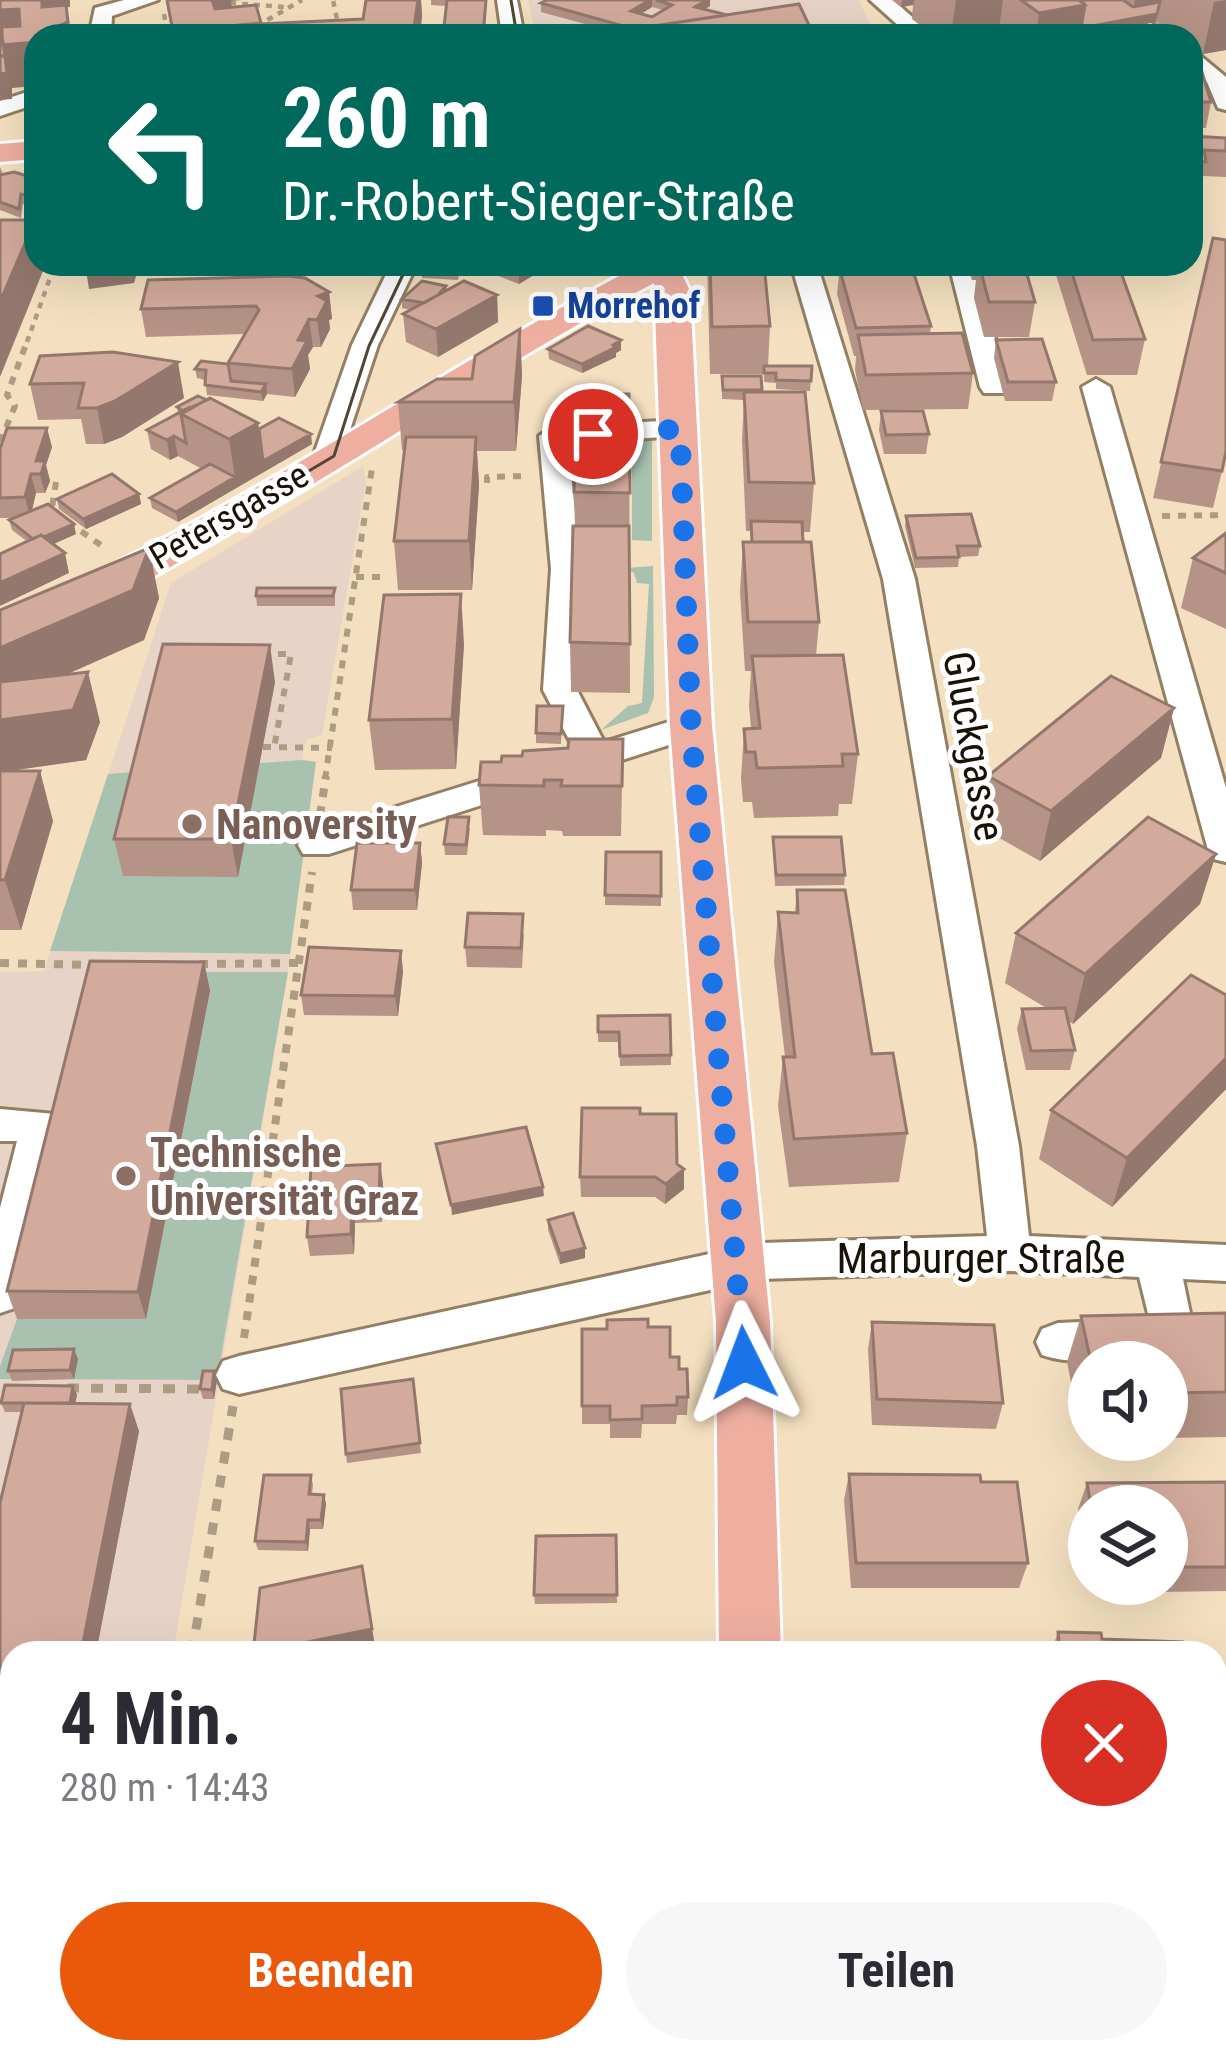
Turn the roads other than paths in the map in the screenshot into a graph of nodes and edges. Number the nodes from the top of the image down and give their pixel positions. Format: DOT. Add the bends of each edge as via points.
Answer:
graph roads {
  1 [pos="148,0"];
  2 [pos="880,0"];
  3 [pos="101,24"];
  4 [pos="909,24"];
  5 [pos="1203,65"];
  6 [pos="1226,97"];
  7 [pos="398,276"];
  8 [pos="643,276"];
  9 [pos="668,276"];
  10 [pos="808,276"];
  11 [pos="965,276"];
  12 [pos="994,387"];
  13 [pos="1096,387"];
  14 [pos="680,429"];
  15 [pos="326,460"];
  16 [pos="1192,586"];
  17 [pos="1159,613"];
  18 [pos="0,630"];
  19 [pos="691,726"];
  20 [pos="594,754"];
  21 [pos="1215,757"];
  22 [pos="1223,841"];
  23 [pos="1178,842"];
  24 [pos="316,845"];
  25 [pos="0,1125"];
  26 [pos="1010,1253"];
  27 [pos="1157,1259"];
  28 [pos="1226,1263"];
  29 [pos="737,1266"];
  30 [pos="0,1295"];
  31 [pos="1173,1336"];
  32 [pos="1226,1337"];
  33 [pos="1058,1342"];
  34 [pos="221,1382"];
  35 [pos="750,1641"];
  1 -- 3 [label="street" via="102,12"];
  2 -- 4 [label="street"];
  5 -- 6 [label="street"];
  7 -- 15 [label="street"];
  8 -- 15 [label="main road, Petersgasse"];
  9 -- 14 [label="main road"];
  10 -- 26 [label="street, Gluckgasse" via="899,579"];
  11 -- 12 [label="street"];
  13 -- 17 [label="street"];
  14 -- 19 [label="main road"];
  14 -- 20 [label="street" via="553,436 566,569 560,690"];
  15 -- 18 [label="main road, Petersgasse" via="121,578"];
  16 -- 17 [label="street"];
  17 -- 21 [label="street"];
  19 -- 20 [label="street"];
  19 -- 29 [label="main road"];
  20 -- 24 [label="street"];
  21 -- 22 [label="street"];
  22 -- 23 [label="street"];
  25 -- 30 [label="street" via="41,1125"];
  26 -- 27 [label="street, Marburger Straße"];
  26 -- 29 [label="street, Marburger Straße"];
  27 -- 28 [label="street, Marburger Straße"];
  27 -- 31 [label="street"];
  29 -- 34 [label="street, Marburger Straße"];
  29 -- 35 [label="main road"];
  31 -- 32 [label="street"];
  31 -- 33 [label="street"];
}
